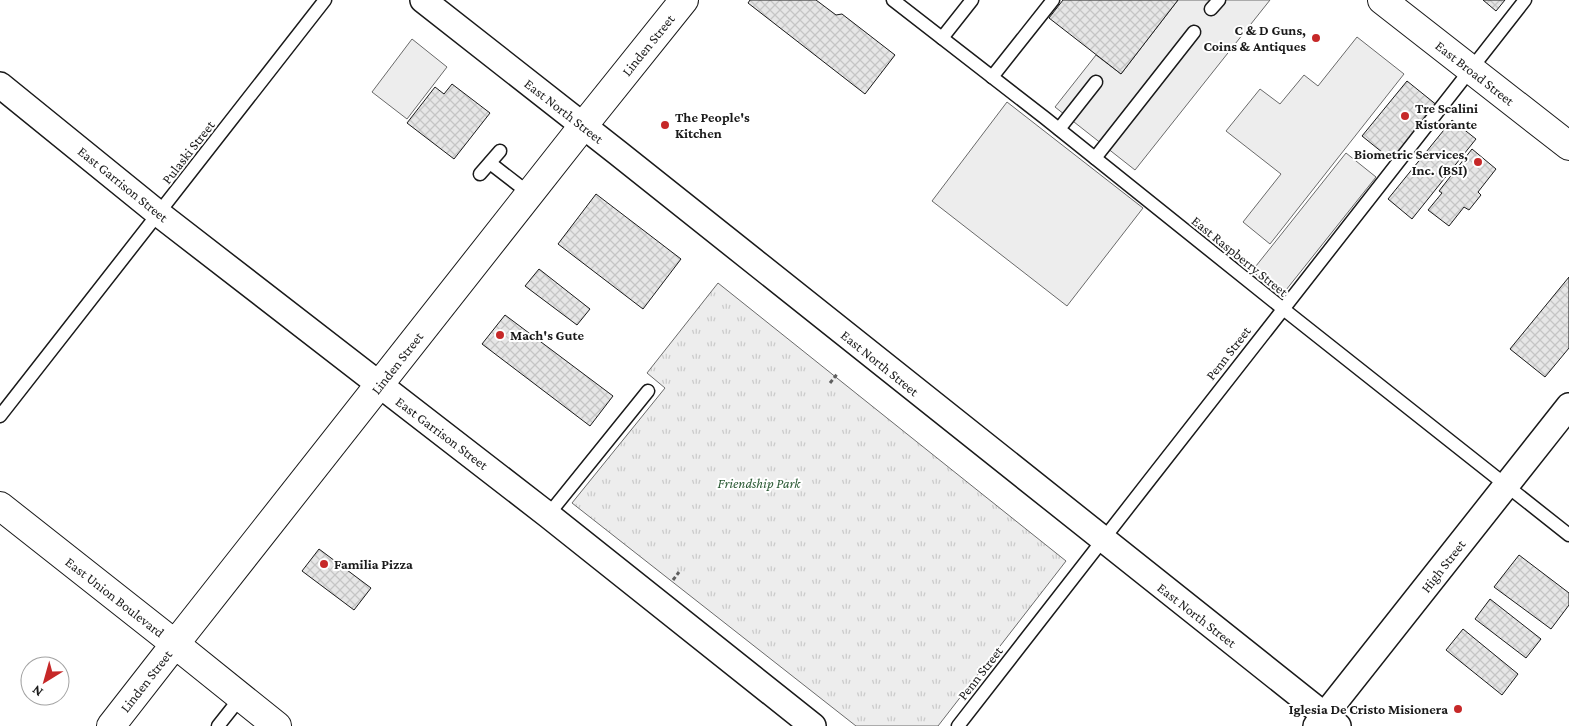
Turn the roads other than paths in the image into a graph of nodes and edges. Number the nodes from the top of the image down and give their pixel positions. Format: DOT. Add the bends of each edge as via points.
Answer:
graph roads {
  1 [pos="325,0"];
  2 [pos="422,0"];
  3 [pos="684,0"];
  4 [pos="893,0"];
  5 [pos="972,0"];
  6 [pos="1053,0"];
  7 [pos="1382,0"];
  8 [pos="1524,0"];
  9 [pos="1194,32"];
  10 [pos="942,38"];
  11 [pos="1470,69"];
  12 [pos="992,77"];
  13 [pos="1096,82"];
  14 [pos="0,85"];
  15 [pos="583,126"];
  16 [pos="1059,129"];
  17 [pos="1569,146"];
  18 [pos="500,151"];
  19 [pos="1096,158"];
  20 [pos="490,163"];
  21 [pos="480,174"];
  22 [pos="530,194"];
  23 [pos="159,214"];
  24 [pos="1282,308"];
  25 [pos="380,386"];
  26 [pos="648,392"];
  27 [pos="1569,406"];
  28 [pos="0,416"];
  29 [pos="1506,486"];
  30 [pos="0,506"];
  31 [pos="548,514"];
  32 [pos="1569,535"];
  33 [pos="1103,540"];
  34 [pos="175,644"];
  35 [pos="241,697"];
  36 [pos="1326,722"];
  37 [pos="111,726"];
  38 [pos="218,726"];
  39 [pos="277,726"];
  40 [pos="813,726"];
  41 [pos="958,726"];
  1 -- 23 [label="lane, Pulaski Street"];
  2 -- 15 [label="street, East North Street"];
  3 -- 15 [label="main road, Linden Street"];
  4 -- 10 [label="lane, East Raspberry Street"];
  5 -- 10 [label="lane"];
  6 -- 12 [label="lane"];
  7 -- 11 [label="main road, East Broad Street"];
  8 -- 11 [label="lane, Penn Street"];
  9 -- 19 [label="lane"];
  10 -- 12 [label="lane, East Raspberry Street"];
  11 -- 17 [label="main road, East Broad Street"];
  11 -- 24 [label="lane, Penn Street"];
  12 -- 16 [label="lane, East Raspberry Street"];
  13 -- 16 [label="lane"];
  14 -- 23 [label="street, East Garrison Street"];
  15 -- 22 [label="main road, Linden Street"];
  15 -- 33 [label="street, East North Street"];
  16 -- 19 [label="lane, East Raspberry Street"];
  18 -- 20 [label="lane"];
  19 -- 24 [label="lane, East Raspberry Street"];
  20 -- 21 [label="lane"];
  20 -- 22 [label="lane"];
  22 -- 25 [label="main road, Linden Street"];
  23 -- 25 [label="street, East Garrison Street"];
  23 -- 28 [label="lane, Pulaski Street"];
  24 -- 29 [label="lane, East Raspberry Street"];
  24 -- 33 [label="lane, Penn Street"];
  25 -- 31 [label="street, East Garrison Street"];
  25 -- 34 [label="main road, Linden Street"];
  26 -- 31 [label="lane"];
  27 -- 29 [label="street, High Street"];
  29 -- 32 [label="lane, East Raspberry Street"];
  29 -- 36 [label="street, High Street"];
  30 -- 34 [label="main road, East Union Boulevard"];
  31 -- 40 [label="street, East Garrison Street"];
  33 -- 36 [label="street, East North Street"];
  33 -- 41 [label="lane, Penn Street"];
  34 -- 35 [label="main road, East Union Boulevard"];
  34 -- 37 [label="main road, Linden Street"];
  35 -- 38 [label="lane"];
  35 -- 39 [label="main road, East Union Boulevard"];
}
